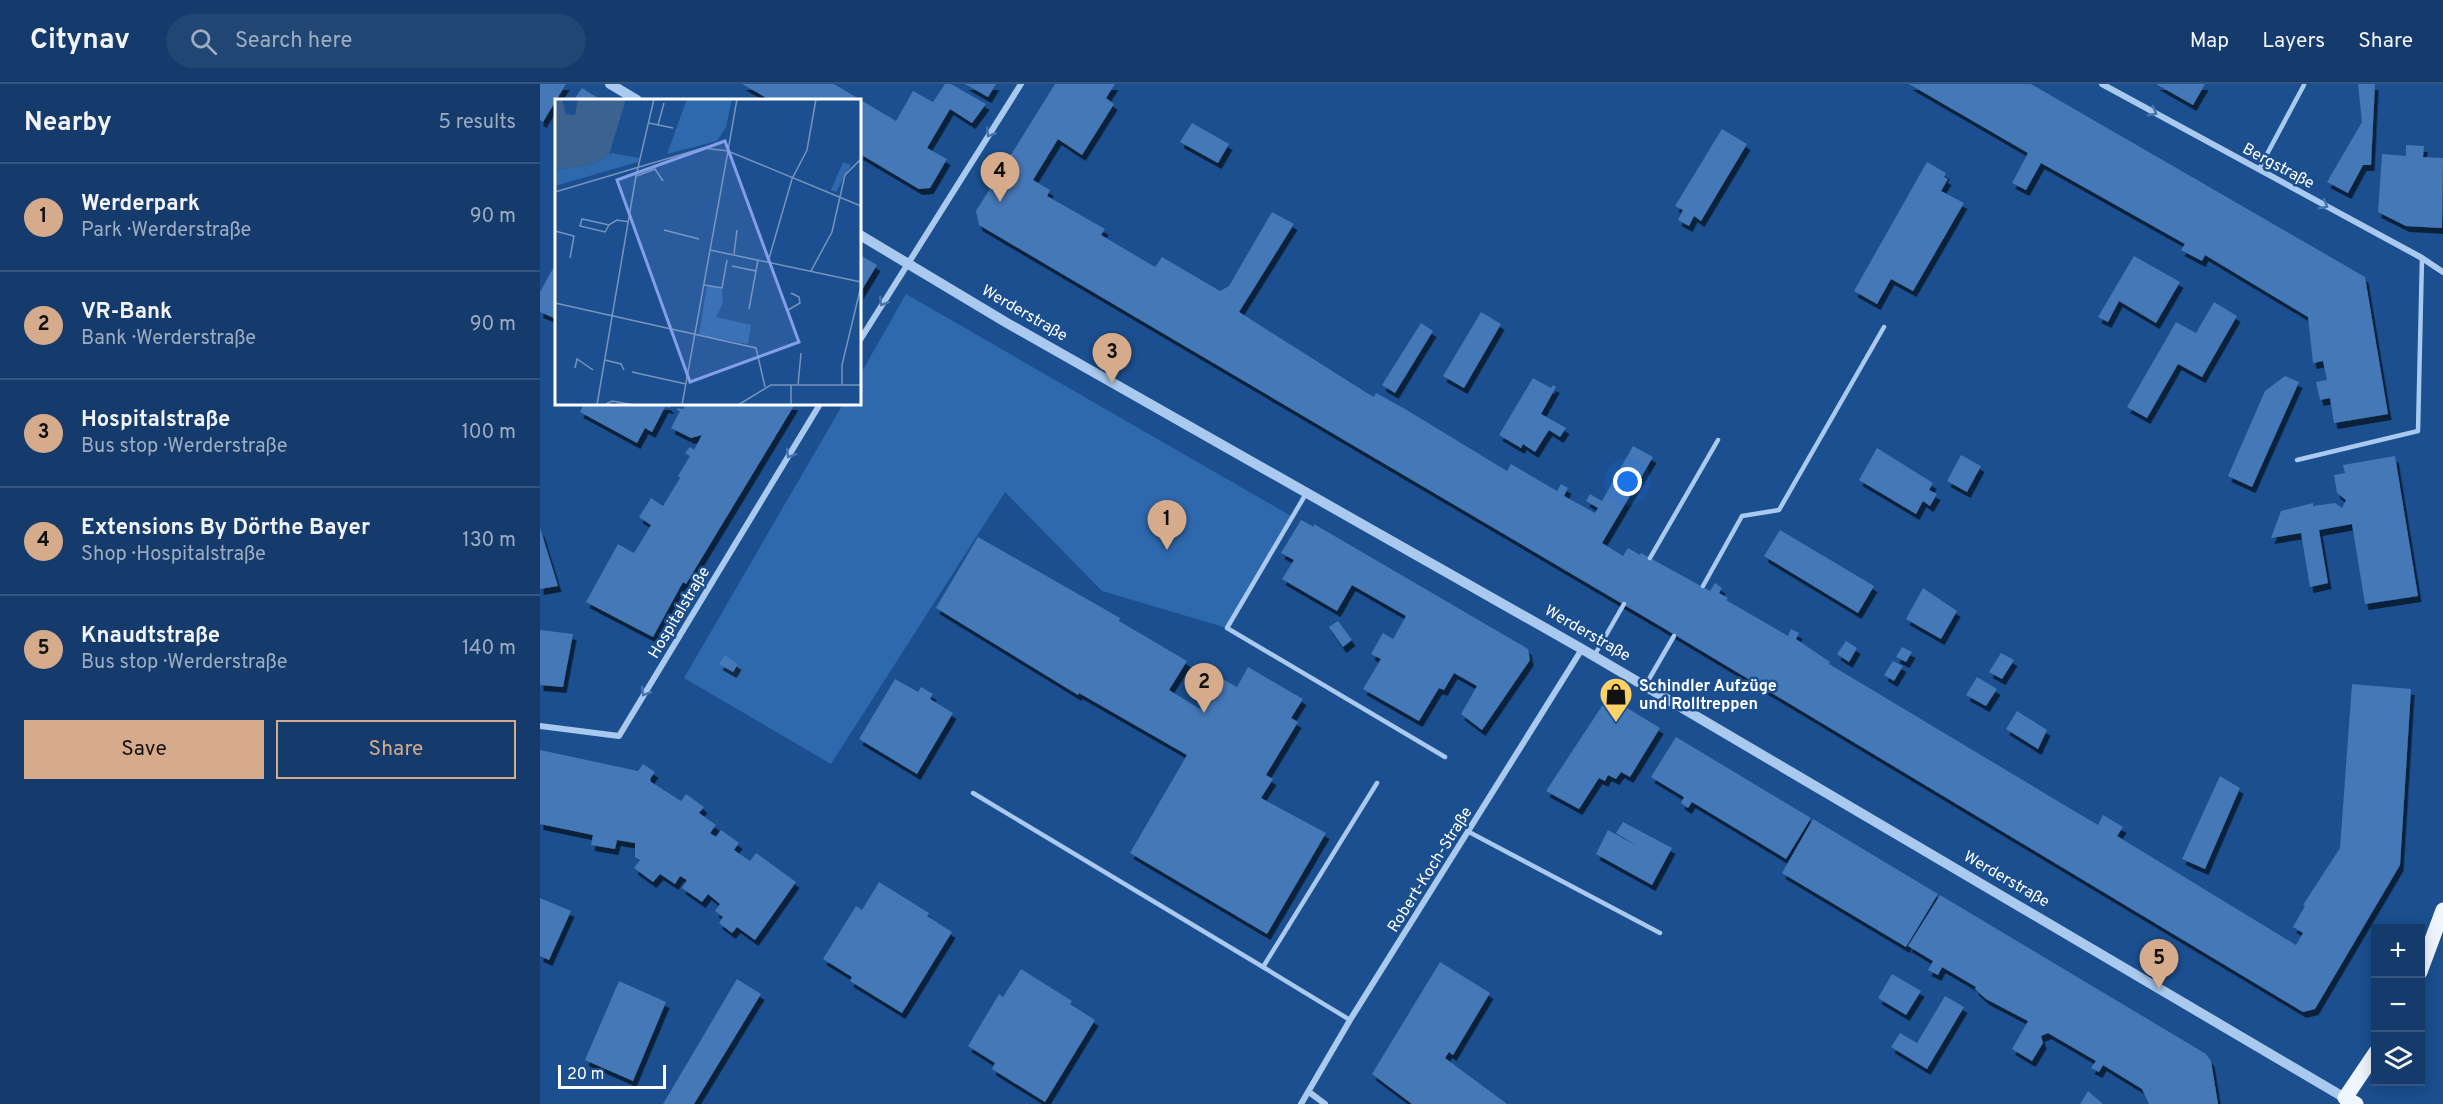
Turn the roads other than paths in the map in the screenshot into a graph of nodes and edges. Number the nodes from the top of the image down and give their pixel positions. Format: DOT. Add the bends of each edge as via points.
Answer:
graph roads {
  1 [pos="610,84"];
  2 [pos="1021,84"];
  3 [pos="2102,84"];
  4 [pos="2304,85"];
  5 [pos="635,99"];
  6 [pos="2259,169"];
  7 [pos="861,236"];
  8 [pos="2422,258"];
  9 [pos="908,264"];
  10 [pos="2443,272"];
  11 [pos="1884,327"];
  12 [pos="861,338"];
  13 [pos="819,405"];
  14 [pos="1718,440"];
  15 [pos="2297,460"];
  16 [pos="1307,492"];
  17 [pos="1650,558"];
  18 [pos="1703,586"];
  19 [pos="1624,604"];
  20 [pos="1674,636"];
  21 [pos="1582,649"];
  22 [pos="1594,656"];
  23 [pos="1645,686"];
  24 [pos="540,726"];
  25 [pos="1445,757"];
  26 [pos="1377,783"];
  27 [pos="973,793"];
  28 [pos="1469,832"];
  29 [pos="2443,910"];
  30 [pos="1660,933"];
  31 [pos="2425,961"];
  32 [pos="1263,967"];
  33 [pos="1350,1020"];
  34 [pos="2371,1060"];
  35 [pos="1308,1092"];
  36 [pos="2345,1102"];
  37 [pos="1300,1104"];
  38 [pos="1325,1104"];
  1 -- 5 [label="street"];
  2 -- 9 [label="street, one-way"];
  3 -- 6 [label="street, Bergstraße, one-way"];
  4 -- 6 [label="lane"];
  6 -- 8 [label="street, Bergstraße, one-way"];
  7 -- 9 [label="street, Werderstraße"];
  8 -- 10 [label="street, Bergstraße"];
  8 -- 15 [label="lane" via="2418,431"];
  9 -- 12 [label="street, one-way"];
  9 -- 16 [label="street, Werderstraße"];
  11 -- 18 [label="lane" via="1779,510 1742,516"];
  13 -- 24 [label="street, Hospitalstraße, one-way" via="619,736"];
  14 -- 17 [label="lane"];
  16 -- 21 [label="street, Werderstraße"];
  16 -- 25 [label="lane" via="1227,628"];
  19 -- 22 [label="lane"];
  20 -- 23 [label="lane"];
  21 -- 22 [label="street, Werderstraße"];
  21 -- 28 [label="street, Robert-Koch-Straße"];
  22 -- 23 [label="street, Werderstraße"];
  23 -- 36 [label="street, Werderstraße"];
  26 -- 32 [label="lane"];
  27 -- 32 [label="lane"];
  28 -- 30 [label="lane"];
  28 -- 33 [label="street, Robert-Koch-Straße"];
  29 -- 31 [label="main road"];
  32 -- 33 [label="lane"];
  33 -- 35 [label="street, Robert-Koch-Straße"];
  34 -- 36 [label="main road"];
  35 -- 37 [label="street, Robert-Koch-Straße"];
  35 -- 38 [label="street"];
}
